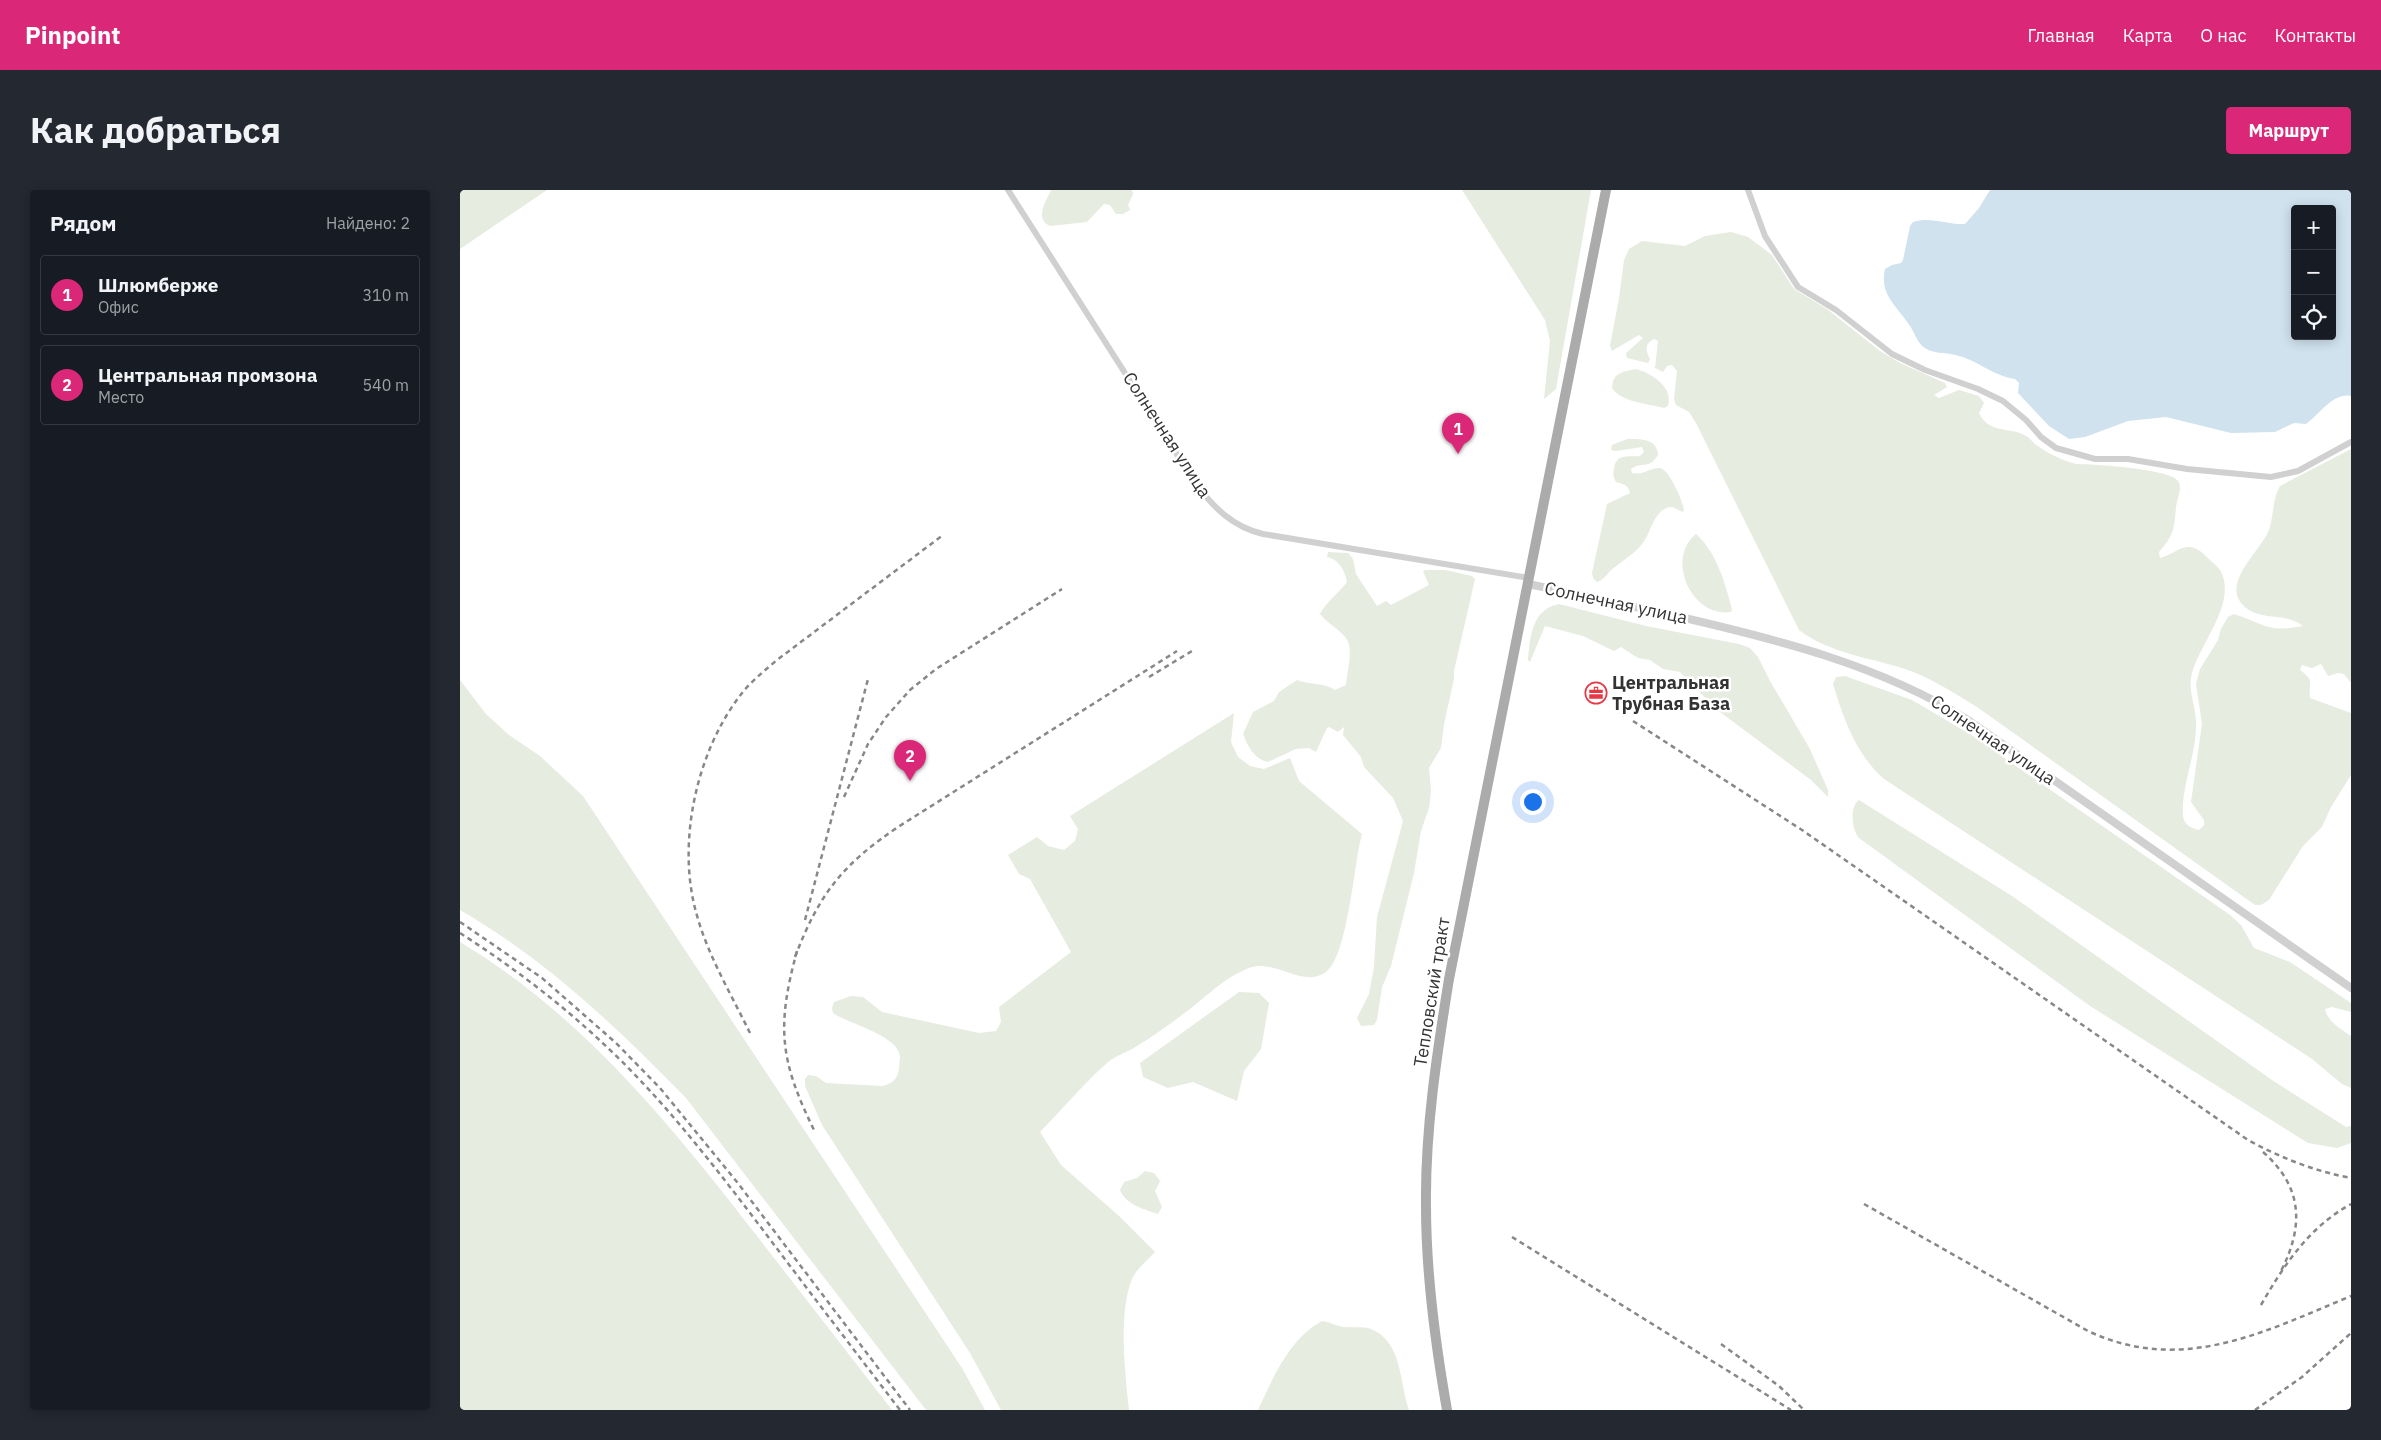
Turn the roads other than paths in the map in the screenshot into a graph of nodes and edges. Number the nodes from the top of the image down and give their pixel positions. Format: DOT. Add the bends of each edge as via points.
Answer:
graph roads {
  1 [pos="1008,190"];
  2 [pos="1606,190"];
  3 [pos="1748,190"];
  4 [pos="2351,442"];
  5 [pos="1529,581"];
  6 [pos="2351,988"];
  7 [pos="1446,1410"];
  1 -- 5 [label="street, Солнечная улица" via="1196,484 1226,517 1246,529 1263,534"];
  2 -- 5 [label="main road, Тепловский тракт"];
  3 -- 4 [label="street" via="1765,236 1798,287 1836,310 1892,354 2003,401 2056,448 2095,459 2128,459 2187,469 2271,477 2298,471"];
  5 -- 6 [label="street, Солнечная улица" via="1765,637 1806,649 1927,696 1968,720"];
  5 -- 7 [label="main road, Тепловский тракт" via="1449,979 1431,1111 1426,1183 1427,1251 1433,1324"];
}
